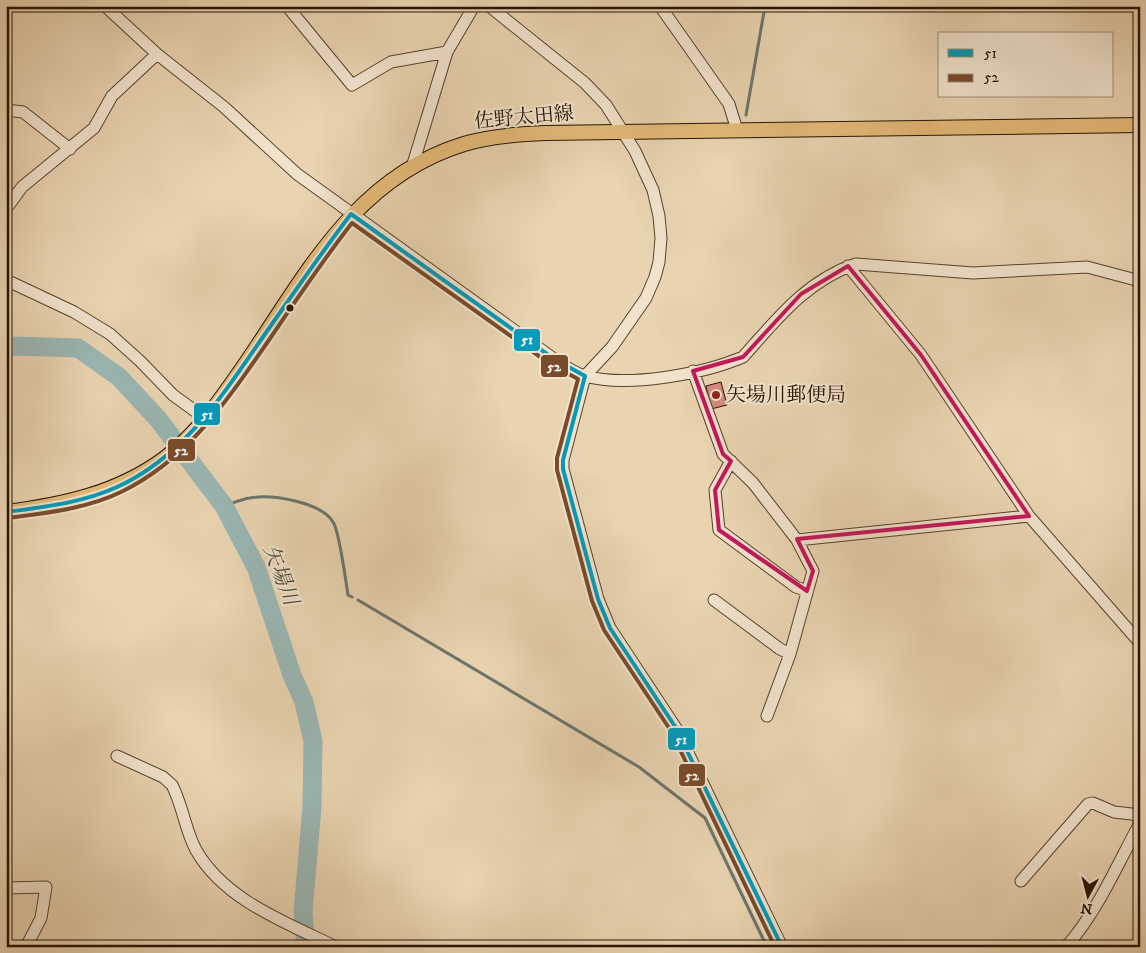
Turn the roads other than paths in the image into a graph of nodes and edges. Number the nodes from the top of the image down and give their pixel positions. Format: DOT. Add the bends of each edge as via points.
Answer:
graph roads {
  1 [pos="105,6"];
  2 [pos="287,6"];
  3 [pos="474,6"];
  4 [pos="489,6"];
  5 [pos="660,6"];
  6 [pos="447,52"];
  7 [pos="157,54"];
  8 [pos="6,110"];
  9 [pos="1140,125"];
  10 [pos="738,130"];
  11 [pos="624,132"];
  12 [pos="70,148"];
  13 [pos="413,164"];
  14 [pos="6,209"];
  15 [pos="351,214"];
  16 [pos="848,266"];
  17 [pos="6,280"];
  18 [pos="1140,281"];
  19 [pos="693,371"];
  20 [pos="585,376"];
  21 [pos="206,419"];
  22 [pos="731,461"];
  23 [pos="6,512"];
  24 [pos="1029,516"];
  25 [pos="797,540"];
  26 [pos="807,591"];
  27 [pos="714,600"];
  28 [pos="1140,643"];
  29 [pos="790,654"];
  30 [pos="767,716"];
  31 [pos="117,756"];
  32 [pos="1140,815"];
  33 [pos="1140,823"];
  34 [pos="1021,881"];
  35 [pos="6,888"];
  36 [pos="26,947"];
  37 [pos="336,947"];
  38 [pos="782,947"];
  39 [pos="1066,947"];
  1 -- 7 [label="street"];
  2 -- 6 [label="street" via="352,84 391,62"];
  3 -- 6 [label="street"];
  4 -- 11 [label="street" via="596,93"];
  5 -- 10 [label="street" via="729,104"];
  6 -- 13 [label="street"];
  7 -- 12 [label="street" via="112,96 94,128"];
  7 -- 15 [label="street" via="224,107 297,174"];
  8 -- 12 [label="street" via="23,112"];
  9 -- 10 [label="main road, 佐野太田線"];
  10 -- 11 [label="main road, 佐野太田線"];
  11 -- 13 [label="main road, 佐野太田線" via="502,136 465,143"];
  11 -- 20 [label="street" via="656,202 661,226 659,262 646,298 612,347"];
  12 -- 14 [label="street" via="22,187"];
  13 -- 15 [label="main road, 佐野太田線"];
  15 -- 20 [label="street" via="554,360"];
  15 -- 21 [label="main road, 佐野太田線"];
  16 -- 18 [label="street" via="973,273 1087,267"];
  16 -- 19 [label="street" via="801,294 743,357"];
  16 -- 24 [label="street" via="921,355"];
  17 -- 21 [label="street" via="74,312 110,334 173,395"];
  19 -- 20 [label="street" via="623,380"];
  19 -- 22 [label="street" via="723,454"];
  20 -- 38 [label="street" via="563,469 598,599 617,641 676,728"];
  21 -- 23 [label="main road, 佐野太田線" via="169,455 118,486 88,497"];
  22 -- 25 [label="street" via="753,483"];
  22 -- 26 [label="street" via="715,490 719,530 796,587"];
  24 -- 25 [label="street"];
  24 -- 28 [label="street"];
  25 -- 26 [label="street" via="813,571"];
  26 -- 29 [label="street"];
  27 -- 29 [label="street"];
  29 -- 30 [label="street"];
  31 -- 37 [label="street" via="168,780 177,795 192,841 215,875 252,904"];
  32 -- 34 [label="street" via="1114,812 1093,802 1088,804"];
  33 -- 39 [label="street" via="1099,900"];
  35 -- 36 [label="street" via="46,887 41,918"];
}
